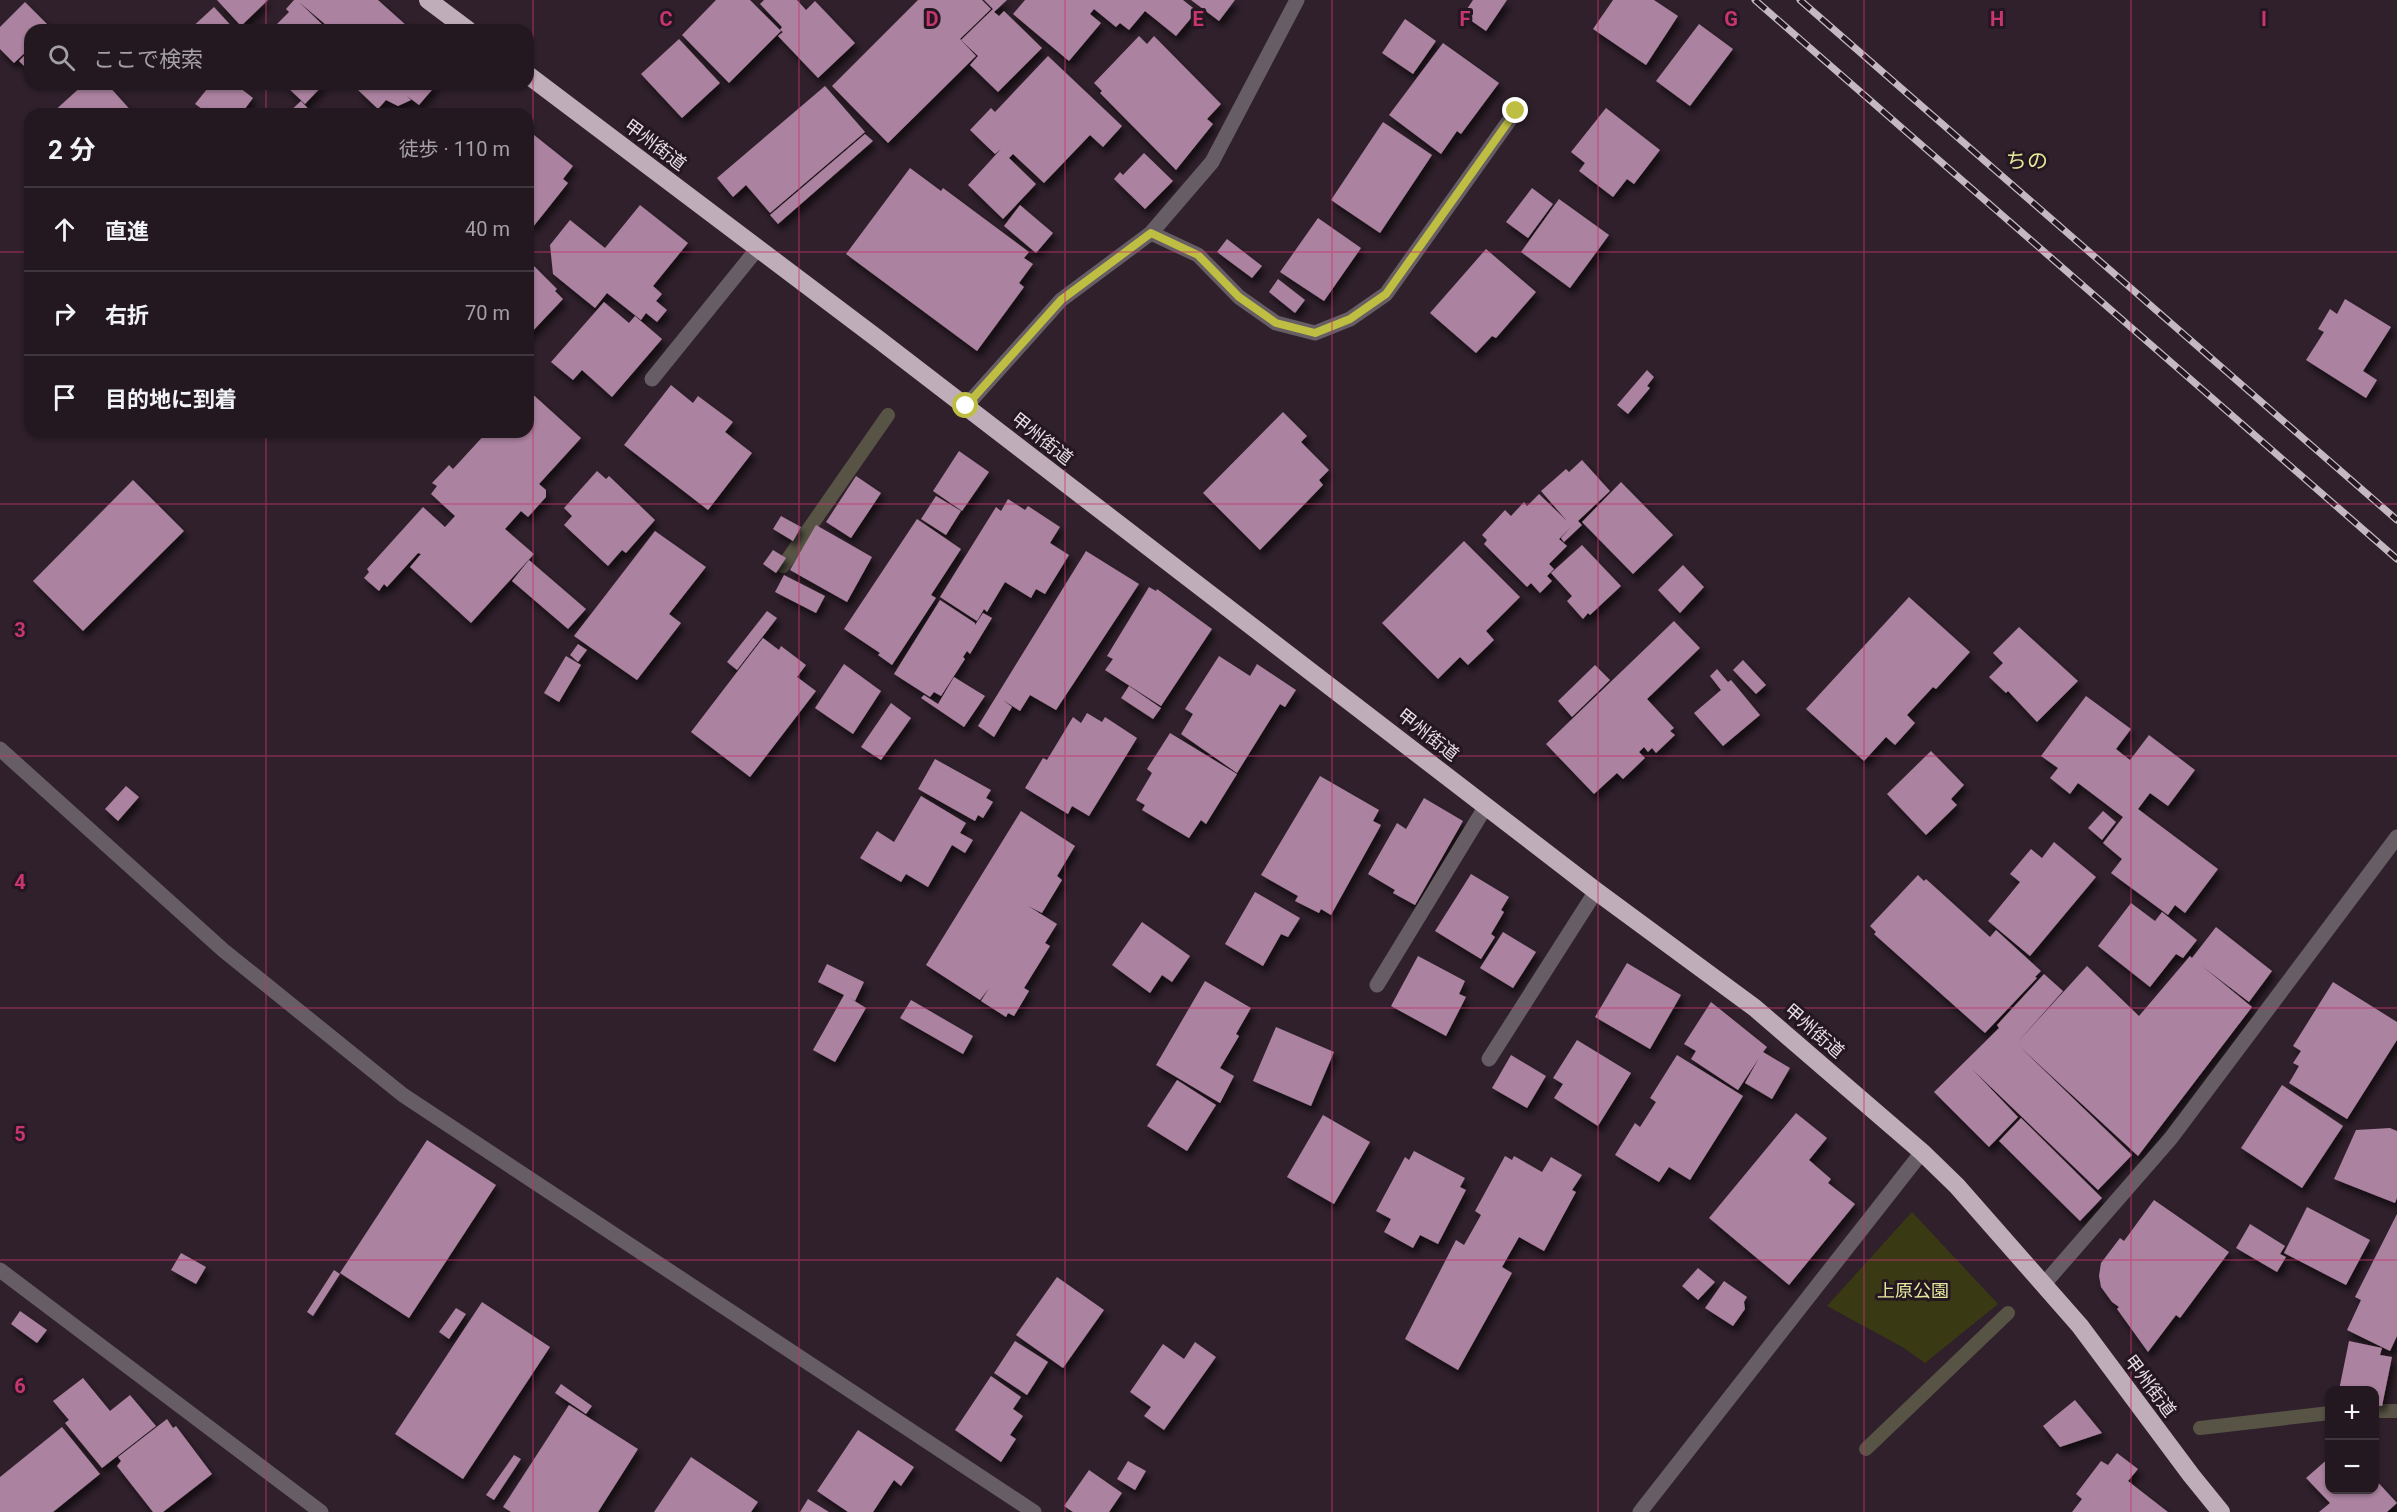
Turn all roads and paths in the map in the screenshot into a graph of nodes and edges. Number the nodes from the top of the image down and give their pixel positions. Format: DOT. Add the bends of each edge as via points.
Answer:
graph roads {
  1 [pos="428,0"];
  2 [pos="1297,0"];
  3 [pos="460,24"];
  4 [pos="534,80"];
  5 [pos="1516,111"];
  6 [pos="1151,233"];
  7 [pos="758,248"];
  8 [pos="652,379"];
  9 [pos="966,406"];
  10 [pos="0,749"];
  11 [pos="1486,806"];
  12 [pos="2397,837"];
  13 [pos="1596,891"];
  14 [pos="1377,985"];
  15 [pos="1489,1059"];
  16 [pos="1922,1152"];
  17 [pos="0,1270"];
  18 [pos="2044,1284"];
  19 [pos="321,1512"];
  20 [pos="1034,1512"];
  21 [pos="1640,1512"];
  22 [pos="2221,1512"];
  1 -- 3 [label="highway"];
  2 -- 6 [label="street" via="1212,162"];
  4 -- 7 [label="highway, 甲州街道"];
  5 -- 6 [label="street" via="1386,294 1350,319 1315,333 1276,323 1239,297 1198,255"];
  6 -- 9 [label="street" via="1061,300"];
  7 -- 8 [label="street"];
  7 -- 9 [label="highway, 甲州街道"];
  9 -- 11 [label="highway, 甲州街道"];
  10 -- 20 [label="street" via="223,950 403,1095"];
  11 -- 13 [label="highway, 甲州街道"];
  11 -- 14 [label="street"];
  12 -- 18 [label="street" via="2171,1138"];
  13 -- 15 [label="street"];
  13 -- 16 [label="highway, 甲州街道" via="1755,1008"];
  16 -- 18 [label="highway, 甲州街道"];
  16 -- 21 [label="street"];
  17 -- 19 [label="street"];
  18 -- 22 [label="highway, 甲州街道"];
}
